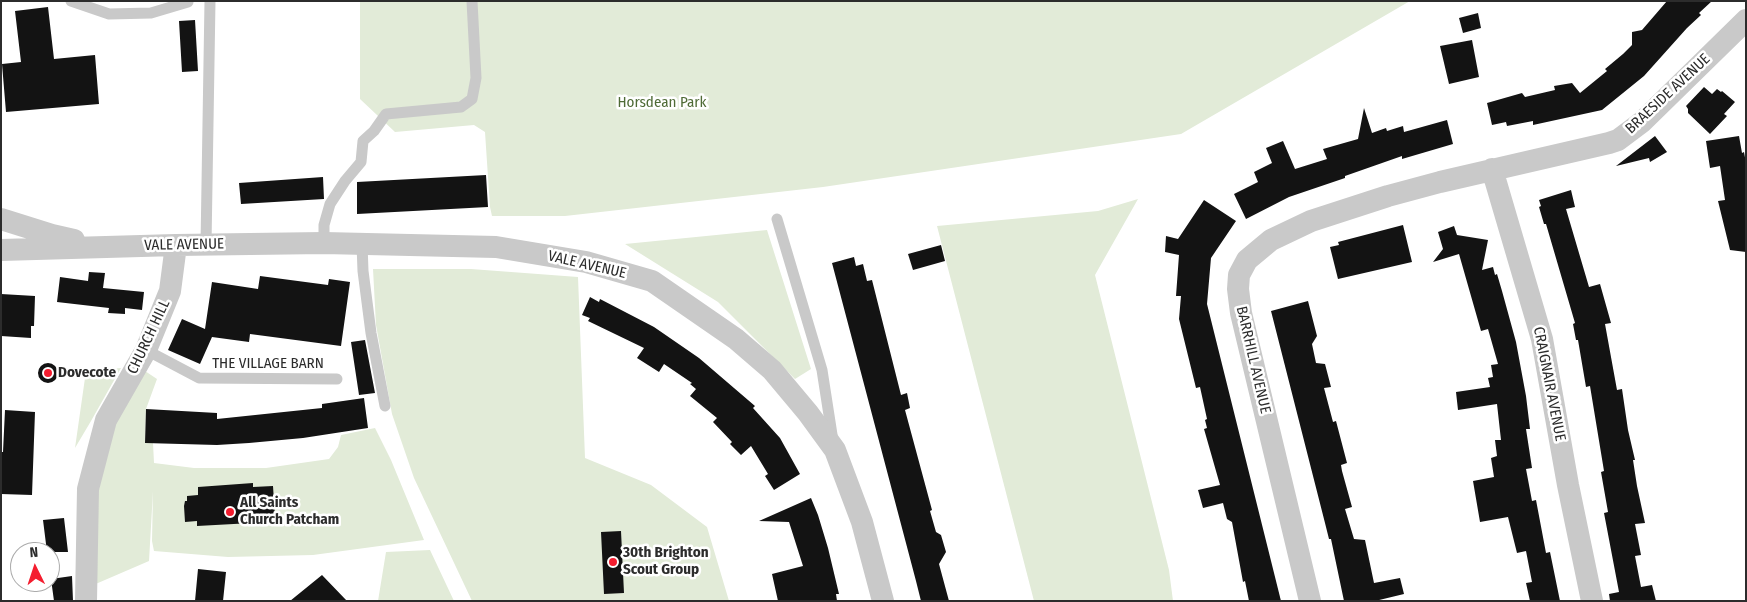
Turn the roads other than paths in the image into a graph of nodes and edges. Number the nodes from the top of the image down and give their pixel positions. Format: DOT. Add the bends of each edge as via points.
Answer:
graph roads {
  1 [pos="71,1"];
  2 [pos="188,1"];
  3 [pos="199,1"];
  4 [pos="210,1"];
  5 [pos="472,1"];
  6 [pos="1746,20"];
  7 [pos="1492,169"];
  8 [pos="777,218"];
  9 [pos="1,220"];
  10 [pos="324,244"];
  11 [pos="362,244"];
  12 [pos="176,245"];
  13 [pos="206,245"];
  14 [pos="112,246"];
  15 [pos="1,250"];
  16 [pos="146,350"];
  17 [pos="337,380"];
  18 [pos="384,406"];
  19 [pos="835,450"];
  20 [pos="86,601"];
  21 [pos="883,601"];
  22 [pos="1310,601"];
  23 [pos="1592,601"];
  1 -- 2 [label="lane" via="109,14 151,13"];
  2 -- 3 [label="lane"];
  4 -- 13 [label="lane"];
  5 -- 10 [label="lane" via="476,78 472,99 461,107 386,114 363,141 361,162 330,204 324,225"];
  6 -- 7 [label="street, BRAESIDE AVENUE" via="1642,122 1622,137 1609,143"];
  7 -- 22 [label="street, BARRHILL AVENUE" via="1388,196 1312,221 1271,240 1247,260 1239,275 1241,313"];
  7 -- 23 [label="street, CRAIGNAIR AVENUE" via="1542,339"];
  8 -- 19 [label="lane" via="822,370"];
  9 -- 14 [label="street, VALE AVENUE" via="52,236"];
  10 -- 11 [label="street, VALE AVENUE"];
  10 -- 13 [label="street, VALE AVENUE"];
  11 -- 18 [label="lane" via="371,333"];
  11 -- 19 [label="street, VALE AVENUE" via="496,247 586,262 652,281 736,339 772,370"];
  12 -- 13 [label="street, VALE AVENUE"];
  12 -- 14 [label="street, VALE AVENUE"];
  12 -- 16 [label="street, CHURCH HILL" via="170,291"];
  14 -- 15 [label="street, VALE AVENUE"];
  16 -- 17 [label="lane, THE VILLAGE BARN" via="199,378"];
  16 -- 20 [label="street, CHURCH HILL" via="106,420 88,488"];
  19 -- 21 [label="street, VALE AVENUE" via="862,522"];
}
